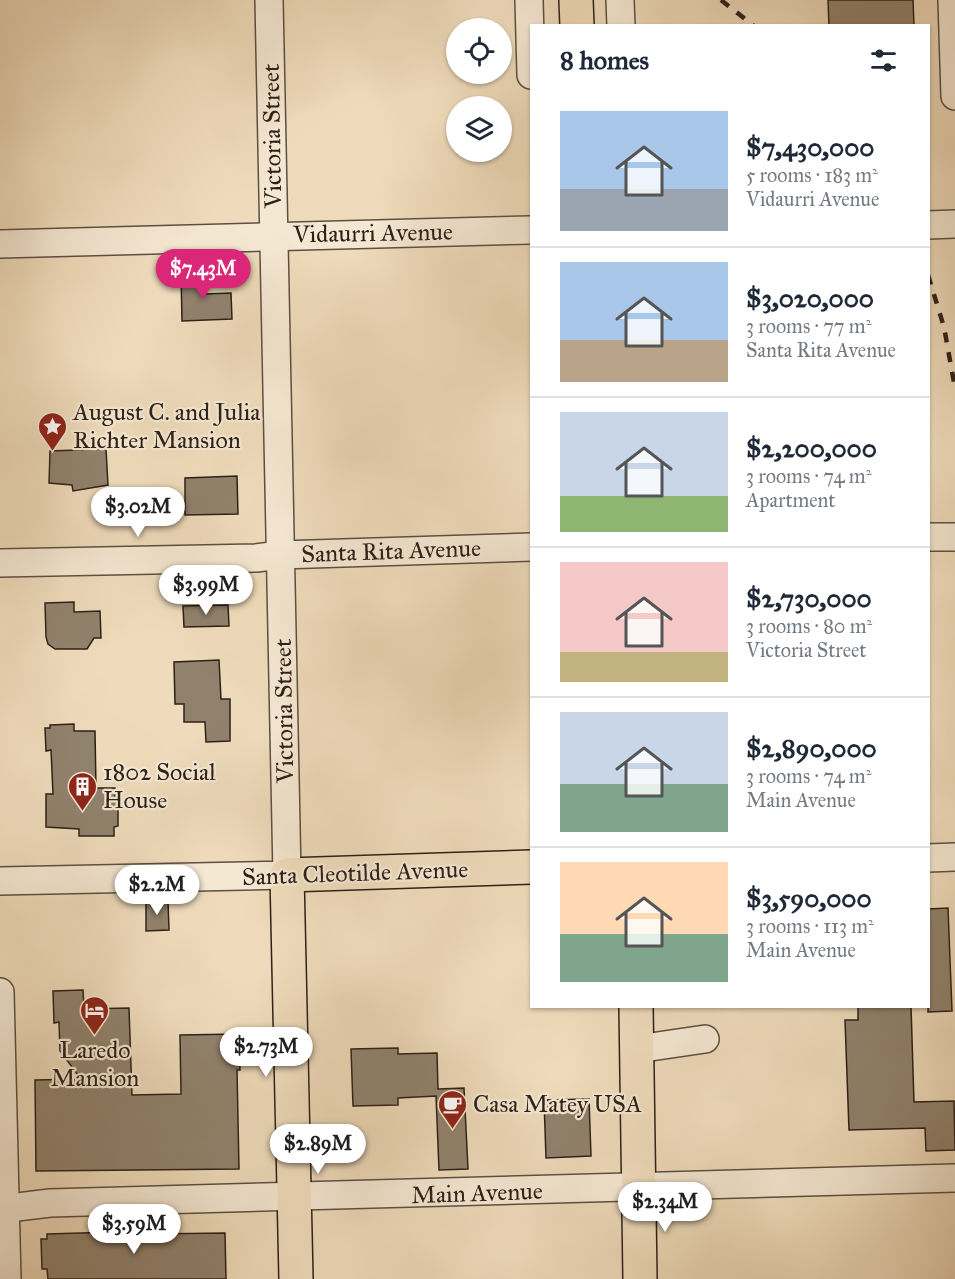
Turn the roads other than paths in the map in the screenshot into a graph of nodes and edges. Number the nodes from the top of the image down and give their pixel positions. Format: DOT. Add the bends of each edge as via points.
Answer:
graph roads {
  1 [pos="269,0"];
  2 [pos="529,0"];
  3 [pos="576,0"];
  4 [pos="620,0"];
  5 [pos="952,0"];
  6 [pos="577,24"];
  7 [pos="621,24"];
  8 [pos="530,29"];
  9 [pos="955,96"];
  10 [pos="955,224"];
  11 [pos="930,225"];
  12 [pos="530,230"];
  13 [pos="274,235"];
  14 [pos="0,244"];
  15 [pos="930,537"];
  16 [pos="955,537"];
  17 [pos="530,547"];
  18 [pos="280,555"];
  19 [pos="0,563"];
  20 [pos="955,857"];
  21 [pos="930,858"];
  22 [pos="530,867"];
  23 [pos="287,875"];
  24 [pos="0,881"];
  25 [pos="0,992"];
  26 [pos="636,1008"];
  27 [pos="705,1039"];
  28 [pos="638,1049"];
  29 [pos="955,1178"];
  30 [pos="638,1188"];
  31 [pos="293,1198"];
  32 [pos="3,1209"];
  33 [pos="7,1279"];
  34 [pos="296,1279"];
  35 [pos="640,1279"];
  1 -- 13 [label="street, Victoria Street"];
  2 -- 8 [label="street"];
  3 -- 6 [label="main road"];
  4 -- 7 [label="street"];
  5 -- 9 [label="street"];
  10 -- 11 [label="street"];
  12 -- 13 [label="street, Vidaurri Avenue"];
  13 -- 14 [label="street, Vidaurri Avenue"];
  13 -- 18 [label="street, Victoria Street"];
  15 -- 16 [label="street"];
  17 -- 18 [label="street, Santa Rita Avenue"];
  18 -- 19 [label="street, Santa Rita Avenue"];
  18 -- 23 [label="street, Victoria Street"];
  20 -- 21 [label="street"];
  22 -- 23 [label="main road, Santa Cleotilde Avenue"];
  23 -- 24 [label="street, Santa Cleotilde Avenue"];
  23 -- 31 [label="main road, Victoria Street"];
  25 -- 32 [label="street"];
  26 -- 28 [label="main road"];
  27 -- 28 [label="street"];
  28 -- 30 [label="main road"];
  29 -- 30 [label="street, Main Avenue"];
  30 -- 31 [label="street, Main Avenue"];
  30 -- 35 [label="main road"];
  31 -- 32 [label="street, Main Avenue" via="50,1203"];
  31 -- 34 [label="main road, Victoria Street"];
  32 -- 33 [label="street"];
}
